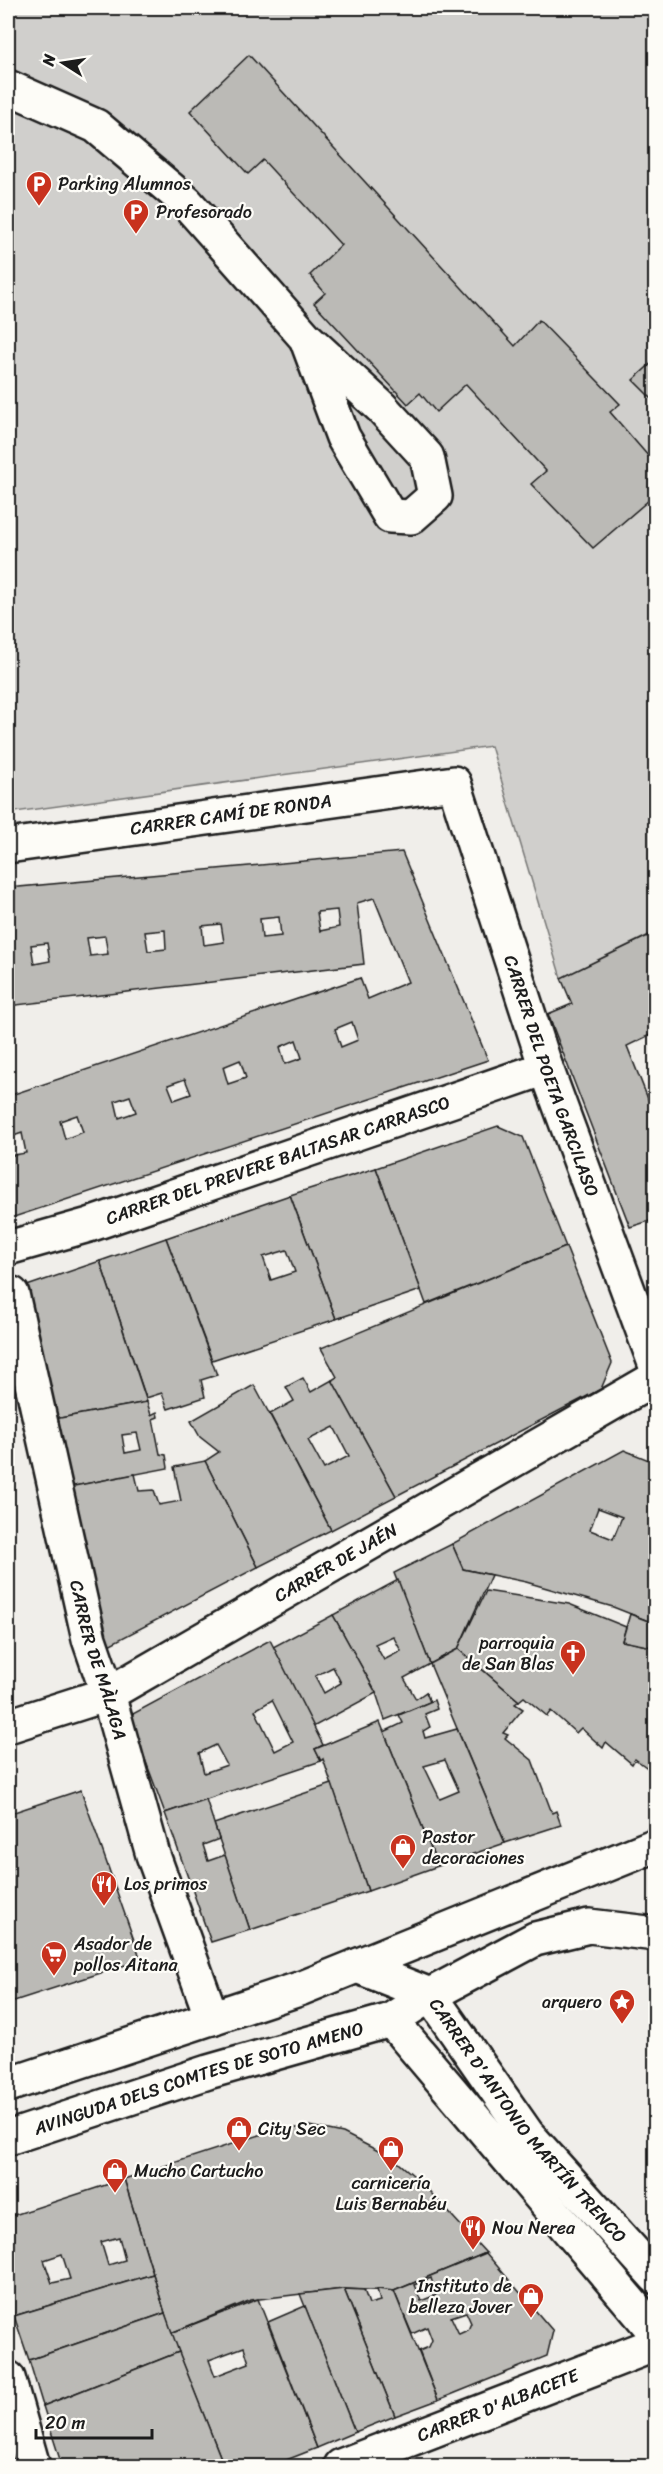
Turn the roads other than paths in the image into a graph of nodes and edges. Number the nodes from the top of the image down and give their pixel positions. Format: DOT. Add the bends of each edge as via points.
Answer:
graph roads {
  1 [pos="8,87"];
  2 [pos="306,338"];
  3 [pos="454,783"];
  4 [pos="8,846"];
  5 [pos="546,1068"];
  6 [pos="8,1248"];
  7 [pos="12,1294"];
  8 [pos="656,1366"];
  9 [pos="656,1378"];
  10 [pos="108,1695"];
  11 [pos="8,1726"];
  12 [pos="656,1845"];
  13 [pos="517,1899"];
  14 [pos="656,1934"];
  15 [pos="357,1966"];
  16 [pos="418,1990"];
  17 [pos="212,2019"];
  18 [pos="391,2020"];
  19 [pos="8,2085"];
  20 [pos="8,2138"];
  21 [pos="656,2277"];
  22 [pos="656,2333"];
  23 [pos="656,2344"];
  24 [pos="8,2378"];
  25 [pos="33,2466"];
  26 [pos="341,2466"];
  1 -- 2 [label="street" via="96,126 186,201"];
  2 -- 2 [label="street" via="343,437 369,485 390,516 411,516 435,496 427,457 382,408"];
  3 -- 4 [label="street, CARRER CAMÍ DE RONDA"];
  3 -- 5 [label="street, CARRER DEL POETA GARCILASO"];
  5 -- 6 [label="street, CARRER DEL PREVERE BALTASAR CARRASCO" via="89,1225"];
  5 -- 8 [label="street, CARRER DEL POETA GARCILASO"];
  7 -- 10 [label="street, CARRER DE MÀLAGA" via="88,1639"];
  9 -- 10 [label="street, CARRER DE JAÉN"];
  10 -- 11 [label="street, CARRER DE JAÉN"];
  10 -- 17 [label="street, CARRER DE MÀLAGA" via="153,1855"];
  12 -- 13 [label="street"];
  13 -- 15 [label="street"];
  13 -- 16 [label="street, AVINGUDA DELS COMTES DE SOTO AMENO" via="488,1942"];
  14 -- 16 [label="street, AVINGUDA DELS COMTES DE SOTO AMENO" via="589,1926 535,1939"];
  15 -- 16 [label="street"];
  15 -- 17 [label="street"];
  16 -- 18 [label="street, AVINGUDA DELS COMTES DE SOTO AMENO"];
  16 -- 21 [label="street, CARRER D'ANTONIO MARTÍN TRENCO" via="527,2134"];
  17 -- 19 [label="street"];
  18 -- 20 [label="street, AVINGUDA DELS COMTES DE SOTO AMENO" via="208,2072"];
  18 -- 22 [label="street, CARRER D'ANTONIO MARTÍN TRENCO"];
  23 -- 26 [label="street, CARRER D'ALBACETE"];
  24 -- 25 [label="street"];
}
